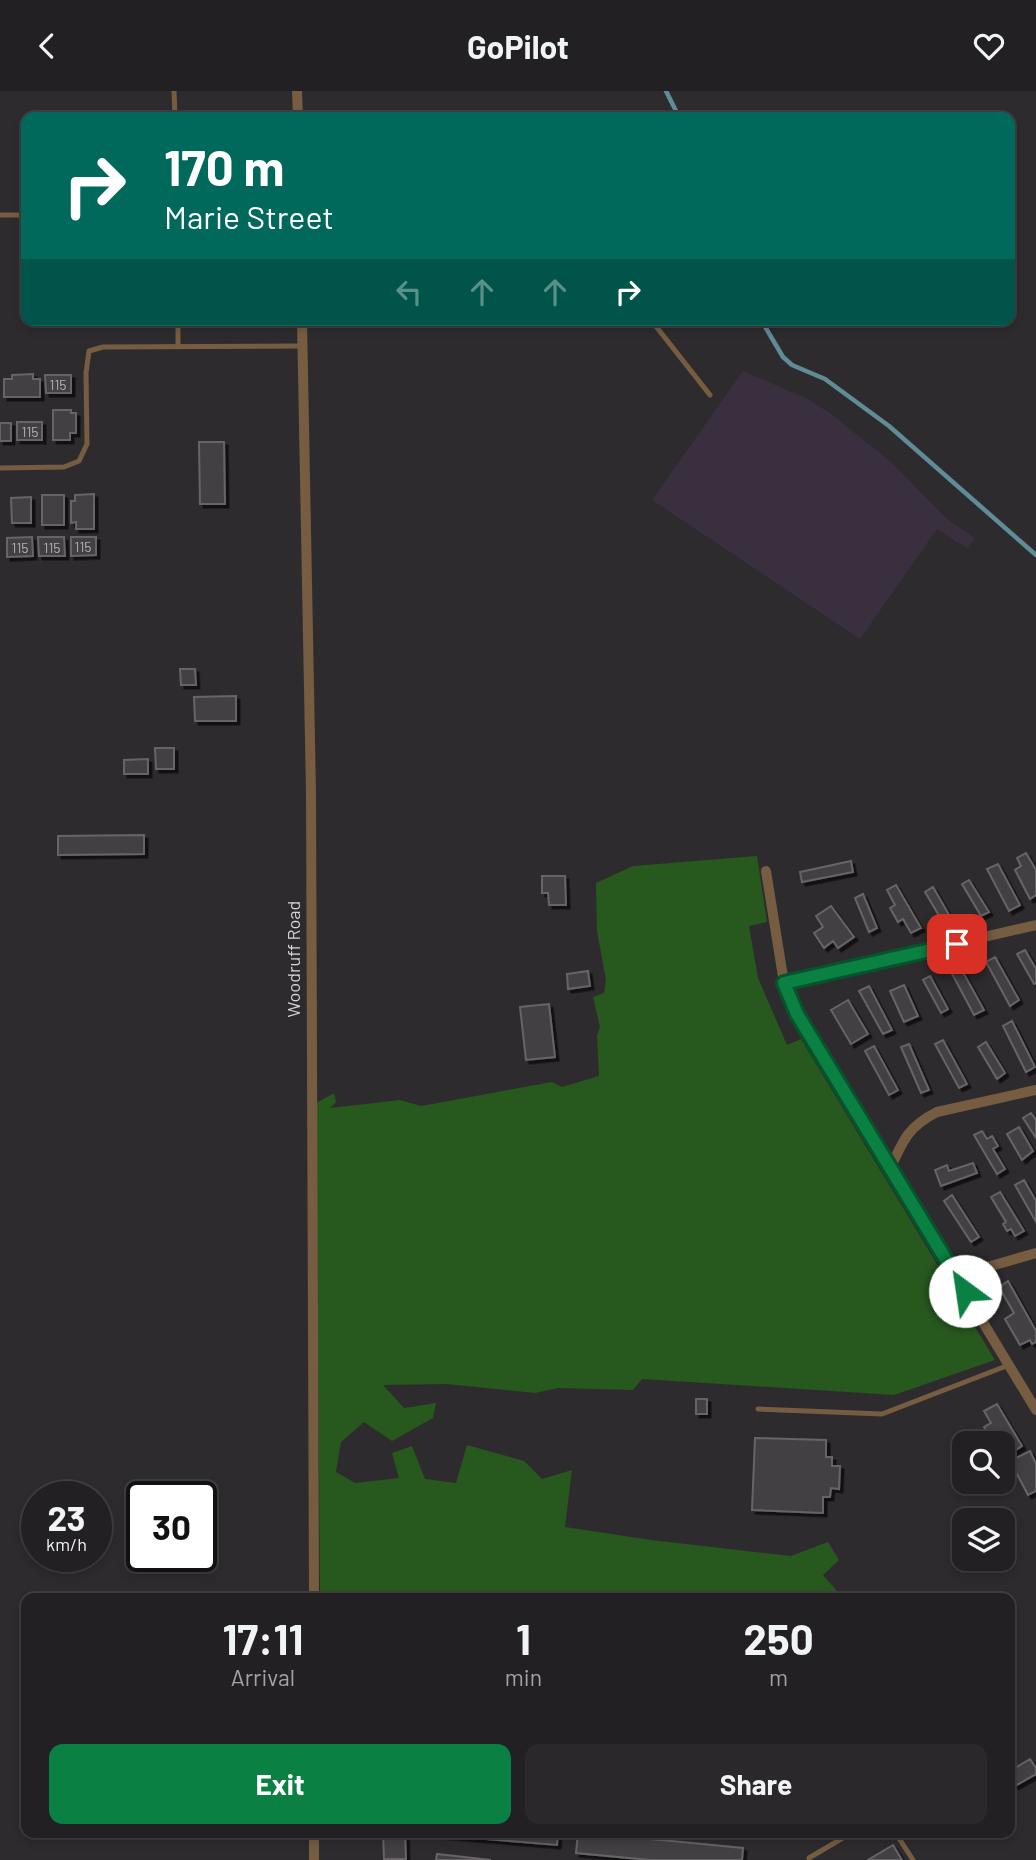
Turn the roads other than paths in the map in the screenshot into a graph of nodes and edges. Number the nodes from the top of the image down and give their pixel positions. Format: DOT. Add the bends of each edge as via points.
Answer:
graph roads {
  1 [pos="174,91"];
  2 [pos="297,91"];
  3 [pos="175,112"];
  4 [pos="298,112"];
  5 [pos="0,215"];
  6 [pos="21,215"];
  7 [pos="178,326"];
  8 [pos="302,326"];
  9 [pos="656,326"];
  10 [pos="178,345"];
  11 [pos="302,346"];
  12 [pos="710,395"];
  13 [pos="0,468"];
  14 [pos="766,871"];
  15 [pos="1036,925"];
  16 [pos="784,983"];
  17 [pos="1036,1090"];
  18 [pos="891,1167"];
  19 [pos="1036,1254"];
  20 [pos="956,1276"];
  21 [pos="1009,1366"];
  22 [pos="758,1409"];
  23 [pos="1036,1410"];
  24 [pos="314,1593"];
  25 [pos="314,1838"];
  26 [pos="842,1838"];
  27 [pos="899,1838"];
  28 [pos="809,1858"];
  29 [pos="314,1860"];
  30 [pos="913,1860"];
  1 -- 3 [label="lane"];
  2 -- 4 [label="street"];
  5 -- 6 [label="lane"];
  7 -- 10 [label="lane"];
  8 -- 11 [label="street, Woodruff Road"];
  9 -- 12 [label="lane"];
  10 -- 11 [label="lane"];
  10 -- 13 [label="lane" via="89,351 87,444 79,461 64,467"];
  11 -- 24 [label="street, Woodruff Road" via="311,793"];
  14 -- 16 [label="street"];
  15 -- 16 [label="street"];
  16 -- 18 [label="street" via="797,1014"];
  17 -- 18 [label="street" via="937,1112 912,1128"];
  18 -- 20 [label="street"];
  19 -- 20 [label="street"];
  20 -- 21 [label="street"];
  21 -- 22 [label="lane" via="882,1414"];
  21 -- 23 [label="street"];
  25 -- 29 [label="street"];
  26 -- 28 [label="lane"];
  27 -- 30 [label="lane"];
}
